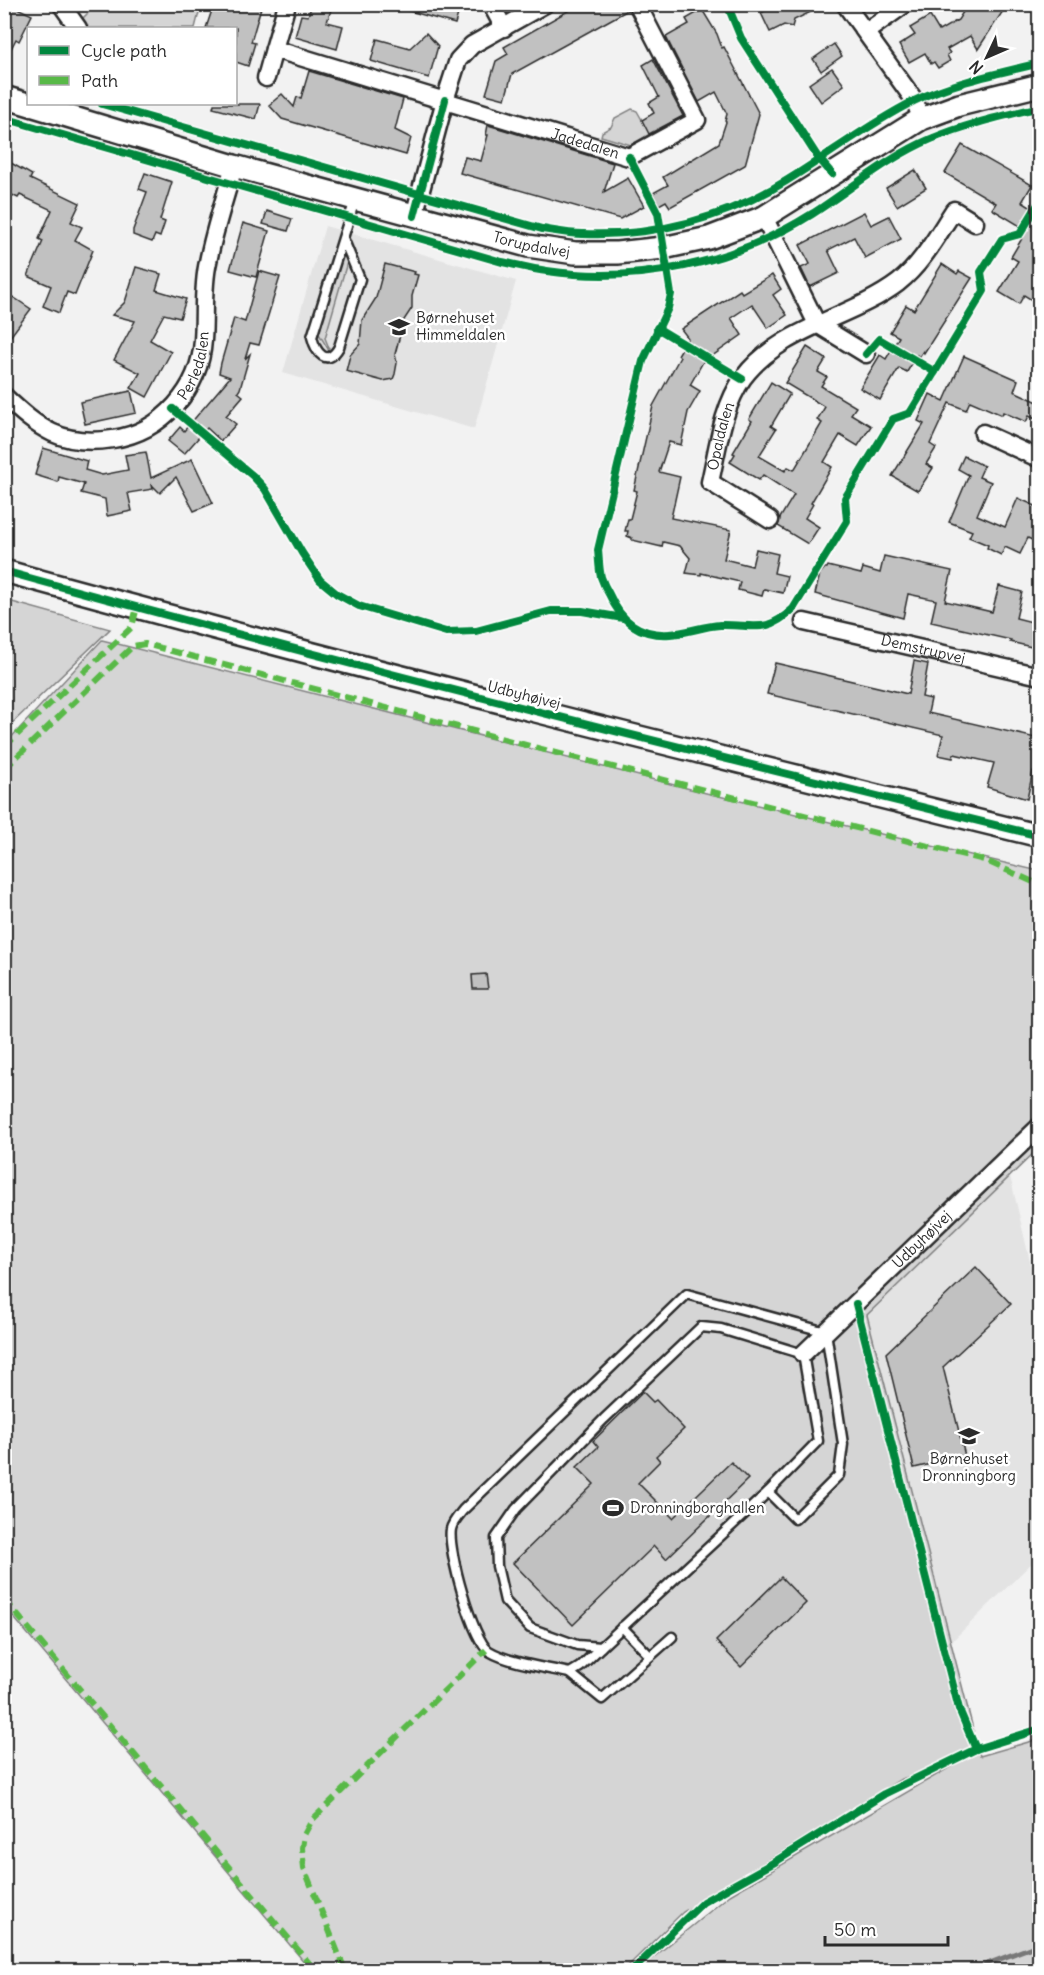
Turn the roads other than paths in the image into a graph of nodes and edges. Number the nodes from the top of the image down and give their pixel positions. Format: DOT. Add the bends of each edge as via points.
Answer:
graph roads {
  1 [pos="61,4"];
  2 [pos="287,4"];
  3 [pos="491,4"];
  4 [pos="545,4"];
  5 [pos="637,4"];
  6 [pos="845,4"];
  7 [pos="905,4"];
  8 [pos="77,27"];
  9 [pos="504,28"];
  10 [pos="866,32"];
  11 [pos="274,49"];
  12 [pos="266,78"];
  13 [pos="1040,85"];
  14 [pos="4,97"];
  15 [pos="445,100"];
  16 [pos="27,101"];
  17 [pos="49,105"];
  18 [pos="77,110"];
  19 [pos="921,119"];
  20 [pos="234,166"];
  21 [pos="355,200"];
  22 [pos="414,216"];
  23 [pos="764,217"];
  24 [pos="975,223"];
  25 [pos="343,238"];
  26 [pos="817,324"];
  27 [pos="866,354"];
  28 [pos="4,396"];
  29 [pos="983,434"];
  30 [pos="1040,459"];
  31 [pos="770,520"];
  32 [pos="4,571"];
  33 [pos="804,622"];
  34 [pos="1040,676"];
  35 [pos="1040,836"];
  36 [pos="1040,1126"];
  37 [pos="826,1332"];
  38 [pos="803,1354"];
  39 [pos="768,1492"];
  40 [pos="622,1627"];
  41 [pos="672,1637"];
  42 [pos="601,1647"];
  43 [pos="650,1656"];
  44 [pos="570,1673"];
  1 -- 8 [label="street"];
  2 -- 11 [label="street"];
  3 -- 9 [label="street"];
  4 -- 9 [label="street"];
  5 -- 15 [label="street, Jadedalen" via="697,120 629,157"];
  6 -- 10 [label="street"];
  7 -- 10 [label="street"];
  9 -- 15 [label="street" via="472,45 458,60"];
  10 -- 19 [label="street" via="915,101"];
  11 -- 12 [label="street"];
  11 -- 15 [label="street, Jadedalen"];
  13 -- 19 [label="street, Torupdalvej" via="959,105"];
  14 -- 16 [label="street, Torupdalvej"];
  15 -- 22 [label="street"];
  17 -- 18 [label="street, Torupdalvej"];
  18 -- 20 [label="street, Torupdalvej"];
  19 -- 23 [label="street, Torupdalvej"];
  20 -- 21 [label="street, Torupdalvej"];
  20 -- 28 [label="street, Perledalen" via="207,264 198,369 173,409 152,426 120,438 82,441 49,432"];
  21 -- 22 [label="street, Torupdalvej"];
  21 -- 25 [label="lane"];
  22 -- 23 [label="street, Torupdalvej" via="528,246 575,253 616,253 687,244"];
  23 -- 26 [label="street"];
  24 -- 26 [label="street, Opaldalen" via="954,210 922,260 899,282"];
  25 -- 25 [label="lane" via="360,279 339,348 335,354 324,357 318,354 312,337"];
  26 -- 27 [label="street"];
  26 -- 31 [label="street, Opaldalen" via="757,363 742,379 726,410 710,482"];
  29 -- 30 [label="street"];
  32 -- 35 [label="street, Udbyhøjvej" via="617,733"];
  33 -- 34 [label="street, Demstrupvej"];
  36 -- 37 [label="street, Udbyhøjvej"];
  37 -- 38 [label="street, Udbyhøjvej"];
  37 -- 39 [label="lane" via="843,1444 839,1475 795,1519"];
  37 -- 44 [label="lane" via="687,1294 463,1510 451,1529 452,1558 477,1635 486,1650"];
  38 -- 39 [label="lane" via="818,1441"];
  38 -- 42 [label="lane" via="721,1329 701,1327 516,1509 496,1538 496,1566 505,1601 530,1628 576,1645"];
  39 -- 40 [label="lane"];
  40 -- 42 [label="lane"];
  40 -- 43 [label="lane"];
  41 -- 43 [label="lane"];
  42 -- 44 [label="lane"];
  43 -- 44 [label="lane" via="602,1699"];
}
